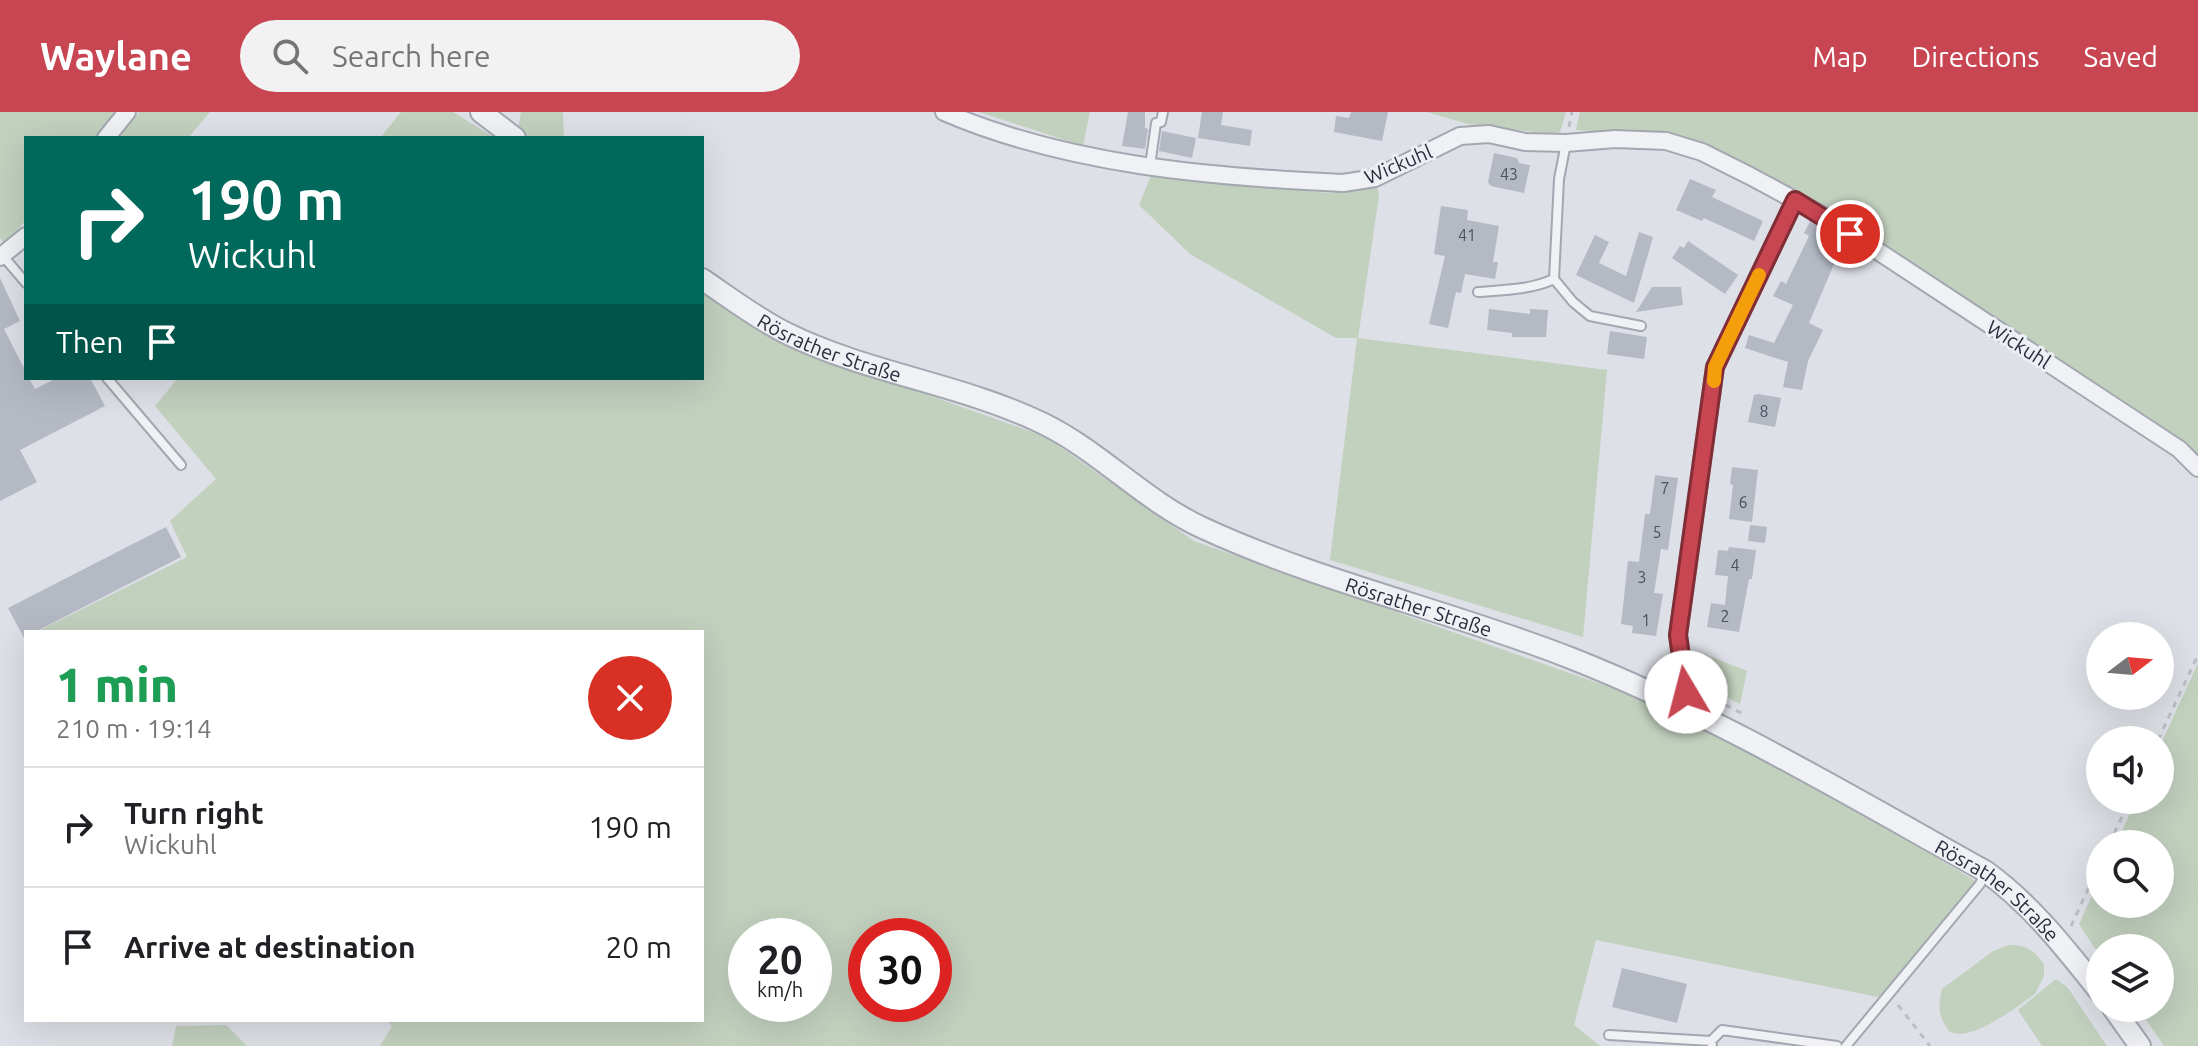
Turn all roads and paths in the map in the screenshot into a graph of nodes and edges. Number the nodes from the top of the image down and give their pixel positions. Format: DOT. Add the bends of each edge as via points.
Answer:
graph roads {
  1 [pos="127,112"];
  2 [pos="944,112"];
  3 [pos="1163,112"];
  4 [pos="495,117"];
  5 [pos="108,136"];
  6 [pos="513,136"];
  7 [pos="1566,143"];
  8 [pos="1150,166"];
  9 [pos="1795,200"];
  10 [pos="24,238"];
  11 [pos="1,256"];
  12 [pos="1554,279"];
  13 [pos="704,280"];
  14 [pos="24,281"];
  15 [pos="1478,292"];
  16 [pos="1641,326"];
  17 [pos="109,380"];
  18 [pos="181,465"];
  19 [pos="2198,468"];
  20 [pos="2198,655"];
  21 [pos="1711,697"];
  22 [pos="1681,705"];
  23 [pos="1733,708"];
  24 [pos="2165,726"];
  25 [pos="1985,871"];
  26 [pos="2086,892"];
  27 [pos="2062,943"];
  28 [pos="2086,974"];
  29 [pos="1888,993"];
  30 [pos="2123,1022"];
  31 [pos="1609,1035"];
  32 [pos="1711,1044"];
  33 [pos="1837,1046"];
  34 [pos="1846,1046"];
  35 [pos="1930,1046"];
  36 [pos="2140,1046"];
  1 -- 5 [label="street"];
  2 -- 8 [label="street, Wickuhl" via="1095,158"];
  3 -- 8 [label="lane" via="1156,123"];
  4 -- 6 [label="street"];
  7 -- 8 [label="street, Wickuhl" via="1460,136 1361,182"];
  7 -- 9 [label="street, Wickuhl" via="1666,141 1702,152"];
  7 -- 12 [label="lane"];
  9 -- 19 [label="street, Wickuhl" via="2179,449"];
  9 -- 22 [label="street" via="1715,367 1678,635 1686,692"];
  10 -- 11 [label="street"];
  11 -- 14 [label="lane"];
  12 -- 15 [label="lane" via="1520,289"];
  12 -- 16 [label="lane" via="1590,316"];
  13 -- 22 [label="street, Rösrather Straße" via="788,334 1039,422 1204,529 1572,658"];
  17 -- 18 [label="lane"];
  20 -- 24 [label="path"];
  21 -- 23 [label="path"];
  22 -- 25 [label="street, Rösrather Straße"];
  25 -- 27 [label="street, Rösrather Straße"];
  25 -- 29 [label="lane" via="1980,884"];
  26 -- 27 [label="path"];
  27 -- 28 [label="street, Rösrather Straße"];
  29 -- 34 [label="lane"];
  29 -- 35 [label="path"];
  30 -- 36 [label="street"];
  31 -- 32 [label="lane"];
  32 -- 33 [label="lane" via="1722,1030"];
}
